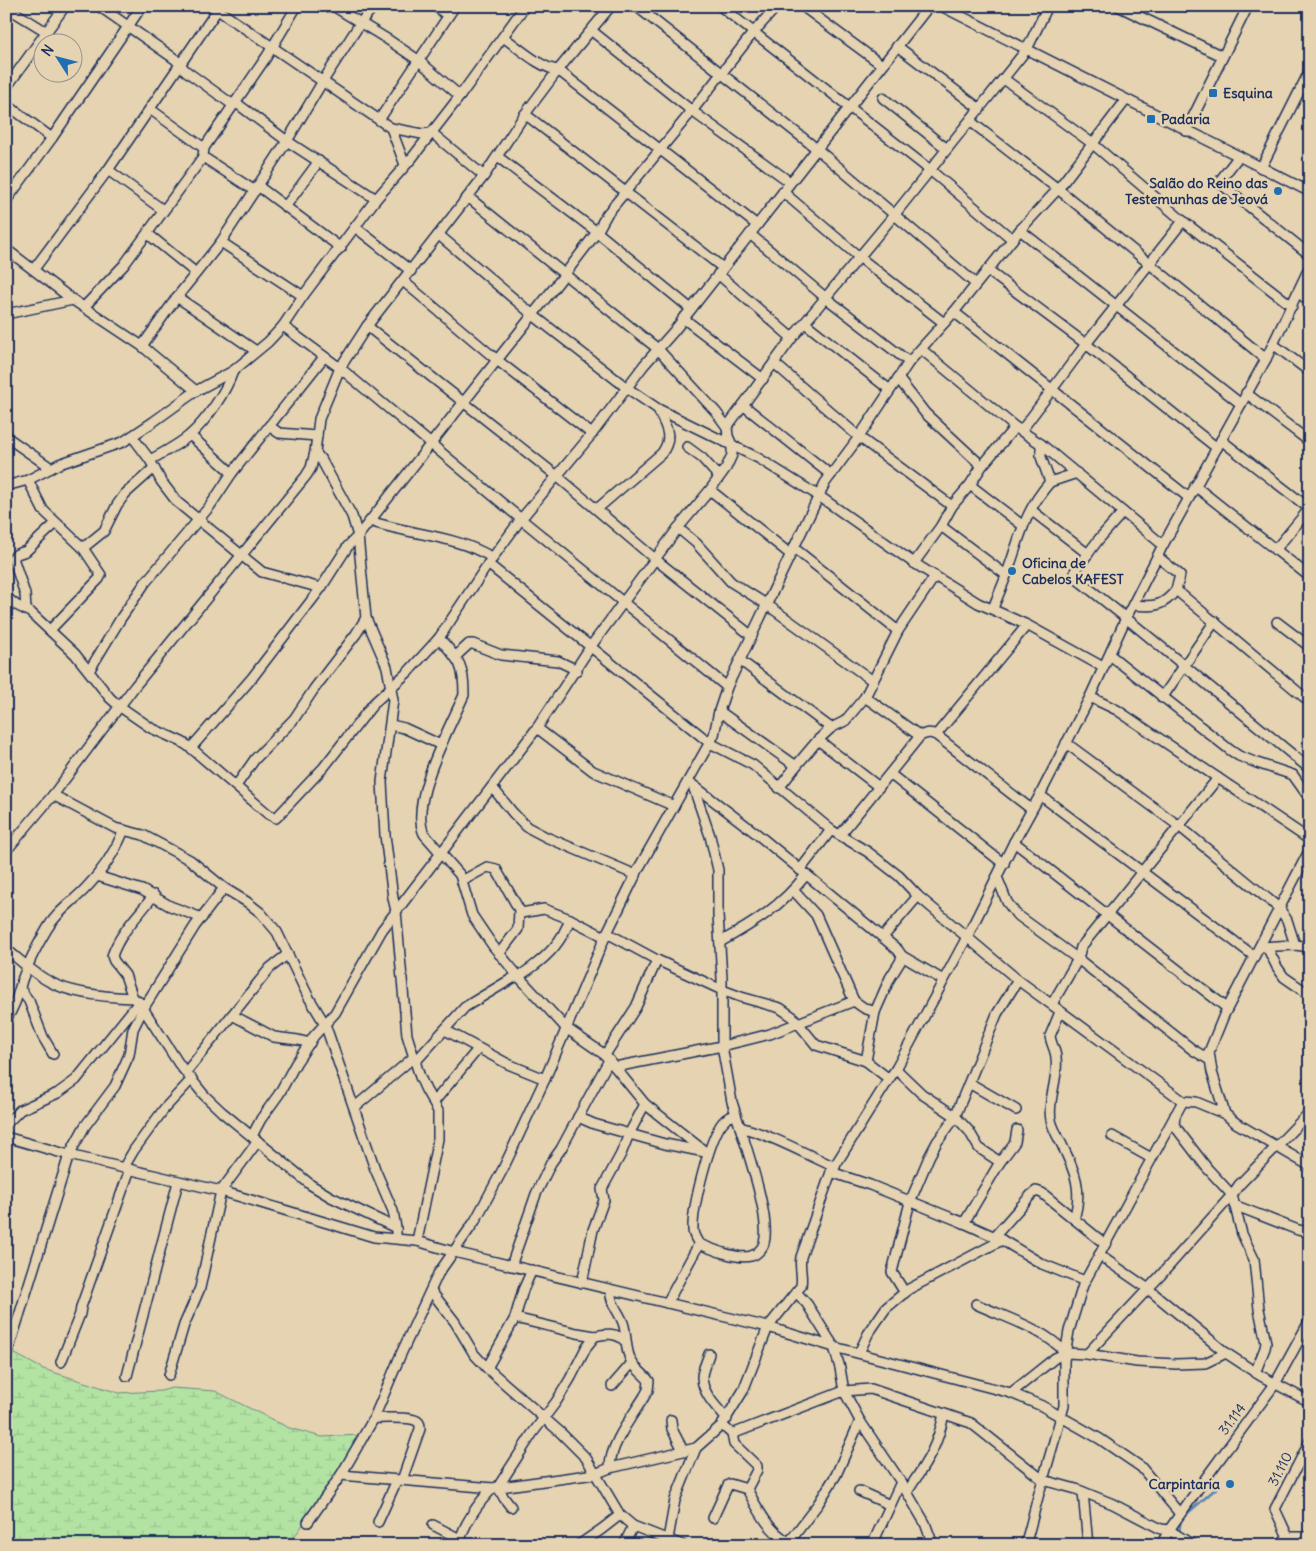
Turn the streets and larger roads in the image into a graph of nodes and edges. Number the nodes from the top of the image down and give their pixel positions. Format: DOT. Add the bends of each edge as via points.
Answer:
graph roads {
  1 [pos="65,6"];
  2 [pos="99,6"];
  3 [pos="142,6"];
  4 [pos="297,6"];
  5 [pos="333,6"];
  6 [pos="374,6"];
  7 [pos="435,6"];
  8 [pos="454,6"];
  9 [pos="525,6"];
  10 [pos="611,6"];
  11 [pos="636,6"];
  12 [pos="720,6"];
  13 [pos="777,6"];
  14 [pos="802,6"];
  15 [pos="929,6"];
  16 [pos="941,6"];
  17 [pos="1048,6"];
  18 [pos="1118,6"];
  19 [pos="1248,6"];
  20 [pos="6,7"];
  21 [pos="217,8"];
  22 [pos="448,16"];
  23 [pos="361,22"];
  24 [pos="128,26"];
  25 [pos="592,30"];
  26 [pos="46,32"];
  27 [pos="753,33"];
  28 [pos="503,37"];
  29 [pos="897,46"];
  30 [pos="272,47"];
  31 [pos="1028,49"];
  32 [pos="32,52"];
  33 [pos="1222,56"];
  34 [pos="418,60"];
  35 [pos="181,65"];
  36 [pos="882,65"];
  37 [pos="558,70"];
  38 [pos="1310,70"];
  39 [pos="720,74"];
  40 [pos="1004,79"];
  41 [pos="323,81"];
  42 [pos="6,88"];
  43 [pos="460,96"];
  44 [pos="883,98"];
  45 [pos="1126,100"];
  46 [pos="6,104"];
  47 [pos="234,104"];
  48 [pos="849,108"];
  49 [pos="150,109"];
  50 [pos="980,109"];
  51 [pos="692,111"];
  52 [pos="525,114"];
  53 [pos="379,120"];
  54 [pos="970,121"];
  55 [pos="392,128"];
  56 [pos="1186,131"];
  57 [pos="432,133"];
  58 [pos="52,138"];
  59 [pos="287,141"];
  60 [pos="1093,144"];
  61 [pos="817,149"];
  62 [pos="947,149"];
  63 [pos="660,151"];
  64 [pos="204,152"];
  65 [pos="1239,156"];
  66 [pos="498,157"];
  67 [pos="319,161"];
  68 [pos="405,166"];
  69 [pos="1261,168"];
  70 [pos="108,170"];
  71 [pos="930,170"];
  72 [pos="484,176"];
  73 [pos="790,182"];
  74 [pos="256,188"];
  75 [pos="1058,189"];
  76 [pos="625,191"];
  77 [pos="783,192"];
  78 [pos="1310,192"];
  79 [pos="468,197"];
  80 [pos="376,199"];
  81 [pos="6,201"];
  82 [pos="285,207"];
  83 [pos="163,210"];
  84 [pos="895,214"];
  85 [pos="1184,221"];
  86 [pos="757,225"];
  87 [pos="355,227"];
  88 [pos="1020,230"];
  89 [pos="597,232"];
  90 [pos="148,234"];
  91 [pos="750,234"];
  92 [pos="440,235"];
  93 [pos="1012,239"];
  94 [pos="221,242"];
  95 [pos="340,248"];
  96 [pos="6,249"];
  97 [pos="1310,255"];
  98 [pos="860,257"];
  99 [pos="1150,265"];
  100 [pos="1310,266"];
  101 [pos="34,269"];
  102 [pos="411,270"];
  103 [pos="987,270"];
  104 [pos="721,271"];
  105 [pos="196,273"];
  106 [pos="565,274"];
  107 [pos="403,282"];
  108 [pos="976,284"];
  109 [pos="1298,292"];
  110 [pos="303,296"];
  111 [pos="177,297"];
  112 [pos="826,298"];
  113 [pos="73,300"];
  114 [pos="1310,302"];
  115 [pos="1117,306"];
  116 [pos="1292,306"];
  117 [pos="84,307"];
  118 [pos="691,309"];
  119 [pos="954,312"];
  120 [pos="6,314"];
  121 [pos="533,315"];
  122 [pos="684,318"];
  123 [pos="805,323"];
  124 [pos="944,323"];
  125 [pos="283,326"];
  126 [pos="367,326"];
  127 [pos="792,338"];
  128 [pos="1086,344"];
  129 [pos="1273,344"];
  130 [pos="142,346"];
  131 [pos="658,349"];
  132 [pos="921,350"];
  133 [pos="256,351"];
  134 [pos="324,357"];
  135 [pos="1266,359"];
  136 [pos="497,360"];
  137 [pos="909,362"];
  138 [pos="774,363"];
  139 [pos="340,368"];
  140 [pos="233,371"];
  141 [pos="1310,372"];
  142 [pos="898,378"];
  143 [pos="763,380"];
  144 [pos="627,388"];
  145 [pos="1052,388"];
  146 [pos="890,390"];
  147 [pos="196,391"];
  148 [pos="1246,393"];
  149 [pos="464,402"];
  150 [pos="1241,404"];
  151 [pos="743,405"];
  152 [pos="658,409"];
  153 [pos="269,426"];
  154 [pos="727,427"];
  155 [pos="1018,429"];
  156 [pos="592,434"];
  157 [pos="190,435"];
  158 [pos="132,436"];
  159 [pos="317,436"];
  160 [pos="859,437"];
  161 [pos="7,438"];
  162 [pos="1310,442"];
  163 [pos="431,443"];
  164 [pos="1042,444"];
  165 [pos="1219,444"];
  166 [pos="732,445"];
  167 [pos="687,447"];
  168 [pos="315,452"];
  169 [pos="152,464"];
  170 [pos="982,466"];
  171 [pos="51,468"];
  172 [pos="232,473"];
  173 [pos="1077,473"];
  174 [pos="831,475"];
  175 [pos="557,476"];
  176 [pos="719,477"];
  177 [pos="28,480"];
  178 [pos="1050,482"];
  179 [pos="970,485"];
  180 [pos="6,486"];
  181 [pos="1195,486"];
  182 [pos="710,490"];
  183 [pos="819,496"];
  184 [pos="1188,497"];
  185 [pos="952,506"];
  186 [pos="597,509"];
  187 [pos="1310,509"];
  188 [pos="1030,510"];
  189 [pos="1123,512"];
  190 [pos="521,519"];
  191 [pos="199,520"];
  192 [pos="370,521"];
  193 [pos="56,523"];
  194 [pos="1022,525"];
  195 [pos="941,526"];
  196 [pos="678,528"];
  197 [pos="358,536"];
  198 [pos="1163,545"];
  199 [pos="83,548"];
  200 [pos="1275,550"];
  201 [pos="792,551"];
  202 [pos="1088,554"];
  203 [pos="243,555"];
  204 [pos="1158,557"];
  205 [pos="655,559"];
  206 [pos="490,561"];
  207 [pos="914,563"];
  208 [pos="1006,575"];
  209 [pos="936,576"];
  210 [pos="1310,576"];
  211 [pos="321,588"];
  212 [pos="1176,590"];
  213 [pos="6,597"];
  214 [pos="624,603"];
  215 [pos="766,604"];
  216 [pos="1133,605"];
  217 [pos="993,608"];
  218 [pos="26,610"];
  219 [pos="366,618"];
  220 [pos="1126,618"];
  221 [pos="1215,621"];
  222 [pos="1277,622"];
  223 [pos="1027,625"];
  224 [pos="50,630"];
  225 [pos="898,631"];
  226 [pos="752,636"];
  227 [pos="439,638"];
  228 [pos="591,646"];
  229 [pos="1310,647"];
  230 [pos="1110,655"];
  231 [pos="456,656"];
  232 [pos="741,661"];
  233 [pos="1184,664"];
  234 [pos="1103,668"];
  235 [pos="577,670"];
  236 [pos="89,671"];
  237 [pos="873,681"];
  238 [pos="391,687"];
  239 [pos="728,687"];
  240 [pos="865,697"];
  241 [pos="1090,697"];
  242 [pos="1162,698"];
  243 [pos="1310,702"];
  244 [pos="120,706"];
  245 [pos="719,711"];
  246 [pos="391,725"];
  247 [pos="537,728"];
  248 [pos="831,728"];
  249 [pos="936,735"];
  250 [pos="920,736"];
  251 [pos="818,740"];
  252 [pos="710,742"];
  253 [pos="1066,743"];
  254 [pos="441,745"];
  255 [pos="191,748"];
  256 [pos="796,766"];
  257 [pos="1306,766"];
  258 [pos="890,774"];
  259 [pos="1293,774"];
  260 [pos="1218,778"];
  261 [pos="691,783"];
  262 [pos="236,786"];
  263 [pos="492,786"];
  264 [pos="879,787"];
  265 [pos="779,788"];
  266 [pos="53,795"];
  267 [pos="1040,795"];
  268 [pos="1310,798"];
  269 [pos="674,806"];
  270 [pos="1031,809"];
  271 [pos="1179,826"];
  272 [pos="124,830"];
  273 [pos="831,830"];
  274 [pos="840,835"];
  275 [pos="1310,840"];
  276 [pos="1014,842"];
  277 [pos="1310,849"];
  278 [pos="6,851"];
  279 [pos="441,854"];
  280 [pos="1004,864"];
  281 [pos="803,872"];
  282 [pos="1142,873"];
  283 [pos="636,875"];
  284 [pos="97,876"];
  285 [pos="997,877"];
  286 [pos="462,882"];
  287 [pos="224,888"];
  288 [pos="793,890"];
  289 [pos="154,895"];
  290 [pos="918,896"];
  291 [pos="1279,908"];
  292 [pos="396,911"];
  293 [pos="519,911"];
  294 [pos="1108,916"];
  295 [pos="202,918"];
  296 [pos="570,919"];
  297 [pos="606,935"];
  298 [pos="882,937"];
  299 [pos="967,937"];
  300 [pos="720,942"];
  301 [pos="1295,945"];
  302 [pos="1263,947"];
  303 [pos="1310,947"];
  304 [pos="6,949"];
  305 [pos="288,954"];
  306 [pos="499,954"];
  307 [pos="902,956"];
  308 [pos="1254,956"];
  309 [pos="1078,959"];
  310 [pos="657,960"];
  311 [pos="28,966"];
  312 [pos="519,977"];
  313 [pos="943,980"];
  314 [pos="1018,980"];
  315 [pos="20,989"];
  316 [pos="722,990"];
  317 [pos="1310,995"];
  318 [pos="854,1001"];
  319 [pos="138,1003"];
  320 [pos="1052,1004"];
  321 [pos="1228,1008"];
  322 [pos="875,1012"];
  323 [pos="1060,1012"];
  324 [pos="232,1015"];
  325 [pos="6,1019"];
  326 [pos="798,1023"];
  327 [pos="325,1024"];
  328 [pos="566,1028"];
  329 [pos="445,1030"];
  330 [pos="310,1044"];
  331 [pos="722,1046"];
  332 [pos="478,1049"];
  333 [pos="53,1054"];
  334 [pos="415,1059"];
  335 [pos="1210,1060"];
  336 [pos="610,1061"];
  337 [pos="866,1061"];
  338 [pos="896,1069"];
  339 [pos="189,1076"];
  340 [pos="545,1079"];
  341 [pos="889,1079"];
  342 [pos="969,1083"];
  343 [pos="1183,1101"];
  344 [pos="434,1102"];
  345 [pos="644,1104"];
  346 [pos="354,1107"];
  347 [pos="1016,1110"];
  348 [pos="1310,1112"];
  349 [pos="1175,1113"];
  350 [pos="1225,1114"];
  351 [pos="735,1115"];
  352 [pos="578,1116"];
  353 [pos="955,1116"];
  354 [pos="6,1124"];
  355 [pos="740,1127"];
  356 [pos="1017,1130"];
  357 [pos="629,1134"];
  358 [pos="1112,1136"];
  359 [pos="6,1137"];
  360 [pos="255,1138"];
  361 [pos="1277,1145"];
  362 [pos="707,1153"];
  363 [pos="69,1155"];
  364 [pos="1151,1158"];
  365 [pos="1000,1162"];
  366 [pos="1310,1166"];
  367 [pos="127,1168"];
  368 [pos="833,1170"];
  369 [pos="178,1182"];
  370 [pos="221,1191"];
  371 [pos="1233,1200"];
  372 [pos="910,1202"];
  373 [pos="1074,1219"];
  374 [pos="964,1223"];
  375 [pos="1310,1232"];
  376 [pos="396,1233"];
  377 [pos="998,1238"];
  378 [pos="417,1241"];
  379 [pos="699,1244"];
  380 [pos="1105,1244"];
  381 [pos="454,1252"];
  382 [pos="1099,1255"];
  383 [pos="511,1266"];
  384 [pos="532,1270"];
  385 [pos="1085,1281"];
  386 [pos="582,1283"];
  387 [pos="1147,1288"];
  388 [pos="611,1290"];
  389 [pos="431,1291"];
  390 [pos="797,1293"];
  391 [pos="905,1293"];
  392 [pos="667,1303"];
  393 [pos="976,1304"];
  394 [pos="515,1318"];
  395 [pos="1310,1320"];
  396 [pos="768,1327"];
  397 [pos="595,1336"];
  398 [pos="9,1339"];
  399 [pos="625,1341"];
  400 [pos="834,1347"];
  401 [pos="859,1353"];
  402 [pos="1066,1353"];
  403 [pos="1226,1353"];
  404 [pos="709,1354"];
  405 [pos="1087,1354"];
  406 [pos="6,1358"];
  407 [pos="60,1362"];
  408 [pos="632,1364"];
  409 [pos="487,1368"];
  410 [pos="1255,1372"];
  411 [pos="169,1374"];
  412 [pos="126,1376"];
  413 [pos="1275,1384"];
  414 [pos="612,1386"];
  415 [pos="844,1391"];
  416 [pos="1011,1393"];
  417 [pos="1310,1402"];
  418 [pos="944,1414"];
  419 [pos="374,1418"];
  420 [pos="543,1418"];
  421 [pos="1061,1419"];
  422 [pos="671,1420"];
  423 [pos="860,1421"];
  424 [pos="725,1422"];
  425 [pos="732,1434"];
  426 [pos="1310,1441"];
  427 [pos="696,1448"];
  428 [pos="684,1452"];
  429 [pos="610,1468"];
  430 [pos="341,1474"];
  431 [pos="596,1474"];
  432 [pos="399,1480"];
  433 [pos="1043,1480"];
  434 [pos="901,1482"];
  435 [pos="496,1487"];
  436 [pos="747,1489"];
  437 [pos="859,1491"];
  438 [pos="907,1492"];
  439 [pos="1083,1492"];
  440 [pos="890,1505"];
  441 [pos="511,1507"];
  442 [pos="1180,1514"];
  443 [pos="620,1515"];
  444 [pos="713,1518"];
  445 [pos="308,1522"];
  446 [pos="378,1522"];
  447 [pos="433,1525"];
  448 [pos="633,1526"];
  449 [pos="1169,1530"];
  450 [pos="1288,1537"];
  451 [pos="1310,1537"];
  452 [pos="668,1538"];
  453 [pos="459,1542"];
  454 [pos="930,1543"];
  455 [pos="680,1544"];
  456 [pos="788,1544"];
  457 [pos="579,1545"];
  458 [pos="624,1545"];
  459 [pos="798,1545"];
  460 [pos="872,1545"];
  461 [pos="1025,1545"];
  462 [pos="1088,1545"];
  463 [pos="1161,1545"];
  464 [pos="1193,1545"];
  465 [pos="1279,1545"];
  1 -- 26 [label="street"];
  2 -- 24 [label="street"];
  3 -- 24 [label="street"];
  4 -- 30 [label="street"];
  5 -- 23 [label="street"];
  6 -- 23 [label="street"];
  7 -- 22 [label="street"];
  8 -- 22 [label="street"];
  9 -- 28 [label="street"];
  10 -- 25 [label="street"];
  11 -- 39 [label="street"];
  12 -- 27 [label="street"];
  13 -- 27 [label="street"];
  14 -- 36 [label="street"];
  15 -- 29 [label="street"];
  16 -- 31 [label="street"];
  17 -- 31 [label="street"];
  18 -- 33 [label="street"];
  19 -- 33 [label="street"];
  20 -- 26 [label="street"];
  21 -- 30 [label="street"];
  21 -- 35 [label="street"];
  22 -- 34 [label="street"];
  23 -- 34 [label="street"];
  23 -- 41 [label="street"];
  24 -- 35 [label="street"];
  24 -- 58 [label="street"];
  25 -- 37 [label="street"];
  25 -- 51 [label="street"];
  27 -- 39 [label="street"];
  27 -- 48 [label="street"];
  28 -- 37 [label="street" via="541,64"];
  28 -- 43 [label="street"];
  29 -- 36 [label="street"];
  29 -- 50 [label="street"];
  30 -- 41 [label="street"];
  30 -- 47 [label="street"];
  31 -- 40 [label="street"];
  31 -- 45 [label="street"];
  32 -- 42 [label="street"];
  33 -- 56 [label="street"];
  34 -- 43 [label="street"];
  34 -- 53 [label="street"];
  35 -- 47 [label="street"];
  35 -- 49 [label="street"];
  36 -- 48 [label="street"];
  37 -- 52 [label="street"];
  37 -- 63 [label="street"];
  38 -- 69 [label="street"];
  39 -- 51 [label="street"];
  39 -- 61 [label="street"];
  40 -- 50 [label="street"];
  40 -- 60 [label="street"];
  41 -- 53 [label="street"];
  41 -- 59 [label="street"];
  43 -- 57 [label="street"];
  44 -- 62 [label="street"];
  45 -- 56 [label="street"];
  45 -- 60 [label="street"];
  46 -- 58 [label="street"];
  47 -- 59 [label="street"];
  47 -- 64 [label="street"];
  48 -- 61 [label="street"];
  48 -- 71 [label="street"];
  49 -- 64 [label="street"];
  49 -- 70 [label="street"];
  50 -- 54 [label="street"];
  51 -- 63 [label="street"];
  51 -- 73 [label="street"];
  52 -- 66 [label="street"];
  52 -- 76 [label="street"];
  53 -- 55 [label="street"];
  54 -- 62 [label="street"];
  54 -- 75 [label="street"];
  55 -- 57 [label="street"];
  55 -- 68 [label="street"];
  56 -- 65 [label="street"];
  57 -- 68 [label="street"];
  57 -- 72 [label="street"];
  58 -- 81 [label="street"];
  59 -- 67 [label="street"];
  59 -- 74 [label="street"];
  60 -- 75 [label="street"];
  60 -- 85 [label="street"];
  61 -- 73 [label="street"];
  61 -- 84 [label="street"];
  62 -- 71 [label="street"];
  63 -- 76 [label="street"];
  63 -- 86 [label="street"];
  64 -- 74 [label="street"];
  64 -- 83 [label="street"];
  65 -- 69 [label="street"];
  65 -- 97 [label="street" via="1221,184"];
  66 -- 72 [label="street"];
  66 -- 89 [label="street"];
  67 -- 80 [label="street"];
  67 -- 82 [label="street"];
  68 -- 80 [label="street"];
  69 -- 78 [label="street"];
  70 -- 83 [label="street"];
  70 -- 101 [label="street"];
  71 -- 84 [label="street"];
  71 -- 93 [label="street"];
  72 -- 79 [label="street"];
  73 -- 77 [label="street"];
  74 -- 82 [label="street"];
  74 -- 94 [label="street"];
  75 -- 88 [label="street"];
  75 -- 99 [label="street"];
  76 -- 89 [label="street" via="606,214"];
  76 -- 104 [label="street"];
  77 -- 86 [label="street"];
  77 -- 98 [label="street"];
  79 -- 92 [label="street"];
  79 -- 106 [label="street"];
  80 -- 87 [label="street"];
  82 -- 95 [label="street"];
  83 -- 90 [label="street"];
  84 -- 98 [label="street"];
  84 -- 108 [label="street"];
  85 -- 99 [label="street"];
  85 -- 116 [label="street"];
  86 -- 91 [label="street"];
  87 -- 95 [label="street"];
  87 -- 102 [label="street"];
  88 -- 93 [label="street"];
  88 -- 115 [label="street"];
  89 -- 106 [label="street"];
  89 -- 118 [label="street"];
  90 -- 105 [label="street"];
  90 -- 117 [label="street"];
  91 -- 104 [label="street"];
  91 -- 112 [label="street"];
  92 -- 102 [label="street"];
  92 -- 121 [label="street"];
  93 -- 103 [label="street"];
  94 -- 105 [label="street"];
  94 -- 110 [label="street"];
  95 -- 110 [label="street"];
  96 -- 101 [label="street"];
  98 -- 112 [label="street"];
  98 -- 124 [label="street"];
  99 -- 115 [label="street"];
  99 -- 135 [label="street"];
  100 -- 109 [label="street"];
  101 -- 113 [label="street"];
  102 -- 107 [label="street"];
  103 -- 108 [label="street"];
  103 -- 128 [label="street"];
  104 -- 118 [label="street"];
  104 -- 127 [label="street"];
  105 -- 111 [label="street"];
  106 -- 121 [label="street"];
  106 -- 131 [label="street"];
  107 -- 126 [label="street"];
  107 -- 136 [label="street"];
  108 -- 119 [label="street"];
  109 -- 114 [label="street"];
  109 -- 116 [label="street"];
  110 -- 125 [label="street"];
  111 -- 130 [label="street"];
  111 -- 133 [label="street"];
  112 -- 123 [label="street"];
  112 -- 137 [label="street"];
  113 -- 117 [label="street"];
  113 -- 120 [label="street"];
  115 -- 128 [label="street"];
  115 -- 150 [label="street"];
  116 -- 129 [label="street"];
  117 -- 130 [label="street"];
  118 -- 122 [label="street"];
  119 -- 124 [label="street"];
  119 -- 145 [label="street"];
  121 -- 136 [label="street"];
  121 -- 144 [label="street"];
  122 -- 131 [label="street"];
  122 -- 143 [label="street"];
  123 -- 127 [label="street"];
  123 -- 146 [label="street"];
  124 -- 132 [label="street"];
  125 -- 133 [label="street"];
  125 -- 134 [label="street"];
  126 -- 139 [label="street"];
  126 -- 149 [label="street"];
  127 -- 138 [label="street"];
  128 -- 145 [label="street"];
  128 -- 165 [label="street"];
  129 -- 135 [label="street"];
  129 -- 141 [label="street"];
  130 -- 147 [label="street"];
  131 -- 144 [label="street"];
  131 -- 154 [label="street"];
  132 -- 137 [label="street"];
  132 -- 155 [label="street"];
  133 -- 140 [label="street"];
  134 -- 139 [label="street"];
  134 -- 153 [label="street"];
  135 -- 148 [label="street"];
  136 -- 149 [label="street"];
  136 -- 156 [label="street"];
  137 -- 142 [label="street"];
  138 -- 143 [label="street"];
  138 -- 160 [label="street"];
  139 -- 159 [label="street" via="319,419"];
  139 -- 163 [label="street"];
  140 -- 147 [label="street"];
  140 -- 157 [label="street" via="224,391"];
  142 -- 146 [label="street"];
  142 -- 170 [label="street" via="925,413"];
  143 -- 151 [label="street"];
  144 -- 152 [label="street"];
  144 -- 156 [label="street"];
  145 -- 155 [label="street"];
  145 -- 184 [label="street"];
  146 -- 160 [label="street"];
  147 -- 158 [label="street"];
  148 -- 150 [label="street"];
  148 -- 162 [label="street"];
  149 -- 163 [label="street"];
  149 -- 175 [label="street"];
  150 -- 165 [label="street"];
  151 -- 154 [label="street"];
  151 -- 174 [label="street"];
  152 -- 166 [label="street"];
  152 -- 186 [label="street" via="669,444"];
  153 -- 159 [label="street" via="279,433"];
  153 -- 172 [label="street"];
  154 -- 166 [label="street"];
  155 -- 164 [label="street"];
  155 -- 170 [label="street"];
  156 -- 175 [label="street"];
  157 -- 169 [label="street"];
  157 -- 172 [label="street"];
  158 -- 169 [label="street"];
  158 -- 171 [label="street"];
  159 -- 168 [label="street"];
  160 -- 174 [label="street"];
  160 -- 185 [label="street"];
  161 -- 171 [label="street"];
  163 -- 190 [label="street"];
  163 -- 192 [label="street"];
  164 -- 173 [label="street"];
  164 -- 178 [label="street" via="1041,458"];
  165 -- 181 [label="street"];
  165 -- 187 [label="street"];
  166 -- 176 [label="street" via="732,456"];
  166 -- 183 [label="street"];
  167 -- 176 [label="street"];
  168 -- 197 [label="street" via="352,516"];
  168 -- 203 [label="street" via="306,476"];
  169 -- 191 [label="street" via="177,502"];
  169 -- 199 [label="street" via="117,505 104,531"];
  170 -- 179 [label="street"];
  171 -- 177 [label="street"];
  172 -- 191 [label="street"];
  173 -- 178 [label="street"];
  173 -- 189 [label="street"];
  174 -- 183 [label="street"];
  175 -- 186 [label="street"];
  175 -- 190 [label="street"];
  176 -- 182 [label="street"];
  177 -- 180 [label="street"];
  177 -- 193 [label="street" via="40,506"];
  178 -- 188 [label="street"];
  179 -- 185 [label="street"];
  179 -- 194 [label="street"];
  181 -- 184 [label="street"];
  181 -- 200 [label="street"];
  182 -- 196 [label="street"];
  182 -- 201 [label="street"];
  183 -- 201 [label="street"];
  183 -- 207 [label="street"];
  184 -- 198 [label="street"];
  185 -- 195 [label="street"];
  186 -- 205 [label="street"];
  187 -- 200 [label="street"];
  188 -- 194 [label="street"];
  188 -- 202 [label="street"];
  189 -- 198 [label="street"];
  189 -- 202 [label="street"];
  190 -- 206 [label="street"];
  190 -- 214 [label="street"];
  191 -- 203 [label="street"];
  191 -- 236 [label="street" via="145,583"];
  192 -- 197 [label="street"];
  192 -- 206 [label="street" via="462,543 482,551"];
  193 -- 199 [label="street"];
  193 -- 218 [label="street" via="26,551 13,558 25,594"];
  194 -- 208 [label="street"];
  195 -- 207 [label="street"];
  195 -- 208 [label="street"];
  196 -- 205 [label="street"];
  196 -- 215 [label="street" via="731,582"];
  197 -- 211 [label="street"];
  197 -- 219 [label="street"];
  198 -- 204 [label="street"];
  199 -- 224 [label="street" via="101,575"];
  200 -- 210 [label="street"];
  201 -- 215 [label="street"];
  201 -- 225 [label="street"];
  202 -- 220 [label="street" via="1075,571 1077,579"];
  203 -- 211 [label="street" via="267,575"];
  203 -- 244 [label="street"];
  204 -- 212 [label="street" via="1180,575"];
  204 -- 216 [label="street"];
  205 -- 214 [label="street"];
  205 -- 226 [label="street"];
  206 -- 227 [label="street"];
  206 -- 228 [label="street"];
  207 -- 209 [label="street"];
  208 -- 217 [label="street"];
  209 -- 217 [label="street"];
  209 -- 225 [label="street"];
  211 -- 255 [label="street" via="252,678"];
  212 -- 216 [label="street" via="1158,605"];
  212 -- 221 [label="street"];
  213 -- 218 [label="street"];
  214 -- 228 [label="street"];
  214 -- 239 [label="street"];
  215 -- 226 [label="street"];
  215 -- 237 [label="street"];
  216 -- 220 [label="street"];
  217 -- 223 [label="street"];
  218 -- 224 [label="street"];
  219 -- 238 [label="street" via="387,667"];
  219 -- 262 [label="street" via="294,719 255,759"];
  220 -- 230 [label="street"];
  220 -- 233 [label="street"];
  221 -- 233 [label="street"];
  221 -- 243 [label="street"];
  222 -- 229 [label="street"];
  223 -- 234 [label="street"];
  223 -- 249 [label="street"];
  224 -- 236 [label="street"];
  225 -- 237 [label="street"];
  226 -- 232 [label="street"];
  227 -- 231 [label="street"];
  227 -- 238 [label="street"];
  228 -- 235 [label="street"];
  228 -- 252 [label="street"];
  230 -- 234 [label="street"];
  230 -- 242 [label="street"];
  231 -- 235 [label="street" via="468,644 473,644 501,656 558,661"];
  231 -- 254 [label="street" via="462,669 464,695"];
  232 -- 239 [label="street"];
  232 -- 248 [label="street"];
  233 -- 242 [label="street"];
  233 -- 257 [label="street"];
  234 -- 241 [label="street"];
  235 -- 247 [label="street"];
  236 -- 244 [label="street"];
  237 -- 240 [label="street"];
  238 -- 246 [label="street"];
  238 -- 262 [label="street" via="276,818"];
  239 -- 245 [label="street"];
  240 -- 248 [label="street" via="845,722"];
  240 -- 250 [label="street"];
  241 -- 253 [label="street"];
  241 -- 260 [label="street" via="1117,710"];
  242 -- 259 [label="street" via="1239,756"];
  244 -- 255 [label="street" via="151,728"];
  244 -- 266 [label="street"];
  245 -- 252 [label="street"];
  245 -- 256 [label="street"];
  246 -- 254 [label="street"];
  246 -- 292 [label="street" via="382,782 385,835"];
  247 -- 263 [label="street"];
  247 -- 269 [label="street" via="593,771"];
  248 -- 251 [label="street"];
  249 -- 250 [label="street" via="926,733"];
  249 -- 270 [label="street"];
  250 -- 258 [label="street"];
  251 -- 256 [label="street"];
  251 -- 264 [label="street"];
  252 -- 261 [label="street"];
  252 -- 265 [label="street" via="753,765"];
  253 -- 267 [label="street"];
  253 -- 271 [label="street"];
  254 -- 279 [label="street" via="425,785 421,828"];
  255 -- 262 [label="street"];
  256 -- 265 [label="street"];
  257 -- 259 [label="street"];
  258 -- 264 [label="street"];
  258 -- 280 [label="street"];
  259 -- 268 [label="street"];
  260 -- 271 [label="street"];
  260 -- 275 [label="street"];
  261 -- 269 [label="street"];
  261 -- 281 [label="street"];
  261 -- 300 [label="street" via="718,870"];
  263 -- 279 [label="street"];
  263 -- 283 [label="street" via="527,827"];
  264 -- 274 [label="street"];
  265 -- 273 [label="street"];
  266 -- 272 [label="street"];
  266 -- 278 [label="street"];
  267 -- 270 [label="street"];
  267 -- 282 [label="street"];
  269 -- 283 [label="street"];
  270 -- 276 [label="street"];
  271 -- 282 [label="street"];
  271 -- 291 [label="street"];
  272 -- 284 [label="street"];
  272 -- 287 [label="street" via="150,839 190,860"];
  273 -- 274 [label="street"];
  273 -- 281 [label="street"];
  274 -- 290 [label="street" via="899,876"];
  276 -- 280 [label="street"];
  276 -- 294 [label="street"];
  277 -- 291 [label="street"];
  279 -- 286 [label="street"];
  279 -- 292 [label="street"];
  280 -- 285 [label="street"];
  281 -- 288 [label="street"];
  281 -- 298 [label="street"];
  282 -- 294 [label="street"];
  282 -- 308 [label="street"];
  283 -- 297 [label="street"];
  284 -- 289 [label="street"];
  284 -- 311 [label="street" via="60,911"];
  285 -- 299 [label="street"];
  285 -- 309 [label="street" via="1007,902 1016,914"];
  286 -- 293 [label="street" via="488,867 496,869"];
  286 -- 306 [label="street" via="472,915"];
  287 -- 295 [label="street"];
  287 -- 305 [label="street" via="261,914 277,932"];
  288 -- 300 [label="street" via="756,922"];
  288 -- 318 [label="street" via="816,915"];
  289 -- 295 [label="street" via="170,906"];
  289 -- 319 [label="street" via="126,930 112,956"];
  290 -- 298 [label="street"];
  290 -- 299 [label="street"];
  291 -- 301 [label="street" via="1287,920"];
  291 -- 302 [label="street"];
  292 -- 327 [label="street" via="335,1013"];
  292 -- 334 [label="street" via="406,1035"];
  293 -- 296 [label="street" via="544,909"];
  293 -- 306 [label="street" via="518,929"];
  294 -- 309 [label="street" via="1081,947"];
  294 -- 321 [label="street"];
  295 -- 319 [label="street"];
  296 -- 297 [label="street"];
  296 -- 312 [label="street" via="557,946"];
  297 -- 310 [label="street"];
  297 -- 328 [label="street"];
  298 -- 307 [label="street"];
  299 -- 313 [label="street"];
  299 -- 314 [label="street"];
  300 -- 316 [label="street"];
  301 -- 302 [label="street"];
  301 -- 303 [label="street"];
  302 -- 308 [label="street"];
  302 -- 317 [label="street" via="1284,977"];
  304 -- 311 [label="street"];
  305 -- 324 [label="street" via="270,968"];
  305 -- 327 [label="street"];
  306 -- 312 [label="street"];
  307 -- 313 [label="street"];
  307 -- 322 [label="street"];
  308 -- 321 [label="street"];
  309 -- 320 [label="street"];
  309 -- 335 [label="street"];
  310 -- 316 [label="street"];
  310 -- 336 [label="street"];
  311 -- 315 [label="street"];
  311 -- 319 [label="street" via="47,981 66,989"];
  312 -- 328 [label="street"];
  312 -- 329 [label="street" via="466,1007"];
  313 -- 338 [label="street"];
  314 -- 320 [label="street"];
  314 -- 342 [label="street" via="997,1014"];
  315 -- 325 [label="street"];
  315 -- 333 [label="street" via="29,1001"];
  316 -- 326 [label="street" via="772,1005"];
  316 -- 331 [label="street"];
  318 -- 322 [label="street"];
  318 -- 326 [label="street"];
  319 -- 339 [label="street"];
  319 -- 354 [label="street" via="76,1080 58,1093 20,1110"];
  319 -- 363 [label="street" via="129,1055 115,1086 85,1126"];
  320 -- 323 [label="street"];
  321 -- 335 [label="street" via="1209,1052"];
  322 -- 337 [label="street"];
  323 -- 343 [label="street"];
  323 -- 373 [label="street" via="1050,1036 1056,1057 1051,1120 1076,1177 1078,1206"];
  324 -- 330 [label="street" via="274,1037"];
  324 -- 339 [label="street"];
  326 -- 331 [label="street"];
  326 -- 337 [label="street" via="816,1045"];
  327 -- 330 [label="street"];
  327 -- 346 [label="street"];
  328 -- 336 [label="street"];
  328 -- 340 [label="street"];
  329 -- 332 [label="street"];
  329 -- 334 [label="street"];
  330 -- 360 [label="street" via="261,1119"];
  331 -- 336 [label="street"];
  331 -- 351 [label="street"];
  332 -- 340 [label="street"];
  332 -- 344 [label="street"];
  334 -- 344 [label="street"];
  334 -- 346 [label="street"];
  335 -- 350 [label="street"];
  336 -- 345 [label="street"];
  336 -- 352 [label="street"];
  337 -- 341 [label="street"];
  338 -- 341 [label="street"];
  338 -- 353 [label="street" via="922,1094"];
  339 -- 360 [label="street" via="222,1112"];
  339 -- 367 [label="street" via="159,1116"];
  340 -- 381 [label="street" via="503,1169"];
  341 -- 368 [label="street"];
  342 -- 347 [label="street"];
  342 -- 353 [label="street"];
  343 -- 349 [label="street"];
  343 -- 350 [label="street" via="1196,1102"];
  344 -- 378 [label="street" via="438,1111 438,1140"];
  345 -- 357 [label="street"];
  345 -- 362 [label="street"];
  346 -- 376 [label="street" via="393,1211"];
  348 -- 361 [label="street"];
  349 -- 364 [label="street"];
  349 -- 371 [label="street" via="1174,1124"];
  350 -- 361 [label="street"];
  351 -- 355 [label="street"];
  351 -- 362 [label="street" via="725,1120"];
  352 -- 357 [label="street"];
  352 -- 383 [label="street" via="536,1194"];
  353 -- 365 [label="street" via="979,1148"];
  353 -- 372 [label="street" via="929,1157"];
  355 -- 368 [label="street" via="802,1150"];
  355 -- 379 [label="street" via="764,1215 764,1243 759,1252 751,1256 721,1252"];
  356 -- 365 [label="street" via="1015,1142"];
  357 -- 362 [label="street"];
  357 -- 386 [label="street" via="602,1189 604,1200 593,1230"];
  358 -- 364 [label="street"];
  359 -- 363 [label="street"];
  360 -- 370 [label="street"];
  360 -- 376 [label="street" via="311,1185"];
  361 -- 366 [label="street"];
  361 -- 371 [label="street" via="1238,1185"];
  362 -- 379 [label="street" via="694,1216 693,1232"];
  363 -- 367 [label="street"];
  363 -- 398 [label="street"];
  364 -- 380 [label="street"];
  365 -- 374 [label="street"];
  367 -- 369 [label="street"];
  367 -- 407 [label="street" via="80,1314"];
  368 -- 372 [label="street"];
  368 -- 390 [label="street" via="801,1257 802,1281"];
  369 -- 370 [label="street"];
  369 -- 412 [label="street"];
  370 -- 376 [label="street" via="374,1237"];
  370 -- 411 [label="street" via="200,1288"];
  371 -- 375 [label="street" via="1298,1230"];
  371 -- 387 [label="street"];
  371 -- 410 [label="street" via="1242,1234 1254,1259 1266,1343"];
  372 -- 374 [label="street"];
  372 -- 391 [label="street" via="892,1272"];
  373 -- 377 [label="street" via="1042,1192 1036,1191"];
  373 -- 380 [label="street"];
  374 -- 377 [label="street"];
  376 -- 378 [label="street"];
  377 -- 385 [label="street" via="1042,1264"];
  377 -- 391 [label="street"];
  378 -- 381 [label="street"];
  379 -- 392 [label="street"];
  380 -- 382 [label="street"];
  381 -- 383 [label="street"];
  381 -- 389 [label="street" via="444,1264"];
  382 -- 385 [label="street"];
  382 -- 387 [label="street"];
  383 -- 384 [label="street"];
  384 -- 386 [label="street"];
  384 -- 394 [label="street"];
  385 -- 402 [label="street" via="1069,1331"];
  386 -- 388 [label="street"];
  387 -- 403 [label="street"];
  387 -- 405 [label="street"];
  388 -- 392 [label="street"];
  388 -- 399 [label="street" via="610,1296 624,1326"];
  389 -- 409 [label="street"];
  389 -- 419 [label="street"];
  390 -- 396 [label="street"];
  390 -- 400 [label="street"];
  391 -- 401 [label="street" via="886,1308"];
  392 -- 396 [label="street"];
  393 -- 402 [label="street" via="1030,1328 1056,1343"];
  394 -- 397 [label="street"];
  394 -- 409 [label="street"];
  395 -- 413 [label="street, 31.114"];
  396 -- 400 [label="street"];
  396 -- 424 [label="street" via="743,1391"];
  397 -- 399 [label="street" via="613,1334"];
  397 -- 420 [label="street"];
  398 -- 406 [label="street"];
  399 -- 408 [label="street"];
  400 -- 401 [label="street"];
  400 -- 415 [label="street"];
  401 -- 416 [label="street"];
  402 -- 405 [label="street"];
  402 -- 416 [label="street"];
  402 -- 421 [label="street"];
  403 -- 405 [label="street" via="1205,1363 1176,1364"];
  403 -- 410 [label="street"];
  404 -- 424 [label="street" via="702,1378 706,1393"];
  408 -- 414 [label="street"];
  408 -- 429 [label="street" via="649,1380 648,1390 620,1437"];
  409 -- 420 [label="street"];
  410 -- 413 [label="street"];
  413 -- 417 [label="street"];
  413 -- 442 [label="street, 31.114"];
  415 -- 418 [label="street" via="871,1389"];
  415 -- 423 [label="street"];
  415 -- 425 [label="street"];
  416 -- 421 [label="street" via="1042,1406"];
  418 -- 433 [label="street" via="971,1423"];
  418 -- 438 [label="street" via="932,1455"];
  419 -- 430 [label="street"];
  419 -- 432 [label="street" via="405,1419 417,1421 420,1425"];
  420 -- 431 [label="street" via="586,1458"];
  420 -- 435 [label="street"];
  421 -- 433 [label="street"];
  421 -- 442 [label="street" via="1141,1467"];
  422 -- 428 [label="street" via="672,1430"];
  423 -- 434 [label="street"];
  423 -- 456 [label="street" via="836,1475"];
  424 -- 425 [label="street"];
  424 -- 427 [label="street"];
  425 -- 436 [label="street" via="734,1444 757,1466"];
  426 -- 450 [label="street, 31.110" via="1275,1509"];
  427 -- 428 [label="street"];
  427 -- 452 [label="street" via="675,1500"];
  428 -- 429 [label="street"];
  429 -- 431 [label="street"];
  430 -- 432 [label="street"];
  430 -- 445 [label="street"];
  431 -- 435 [label="street"];
  431 -- 443 [label="street"];
  432 -- 435 [label="street"];
  432 -- 446 [label="street"];
  433 -- 439 [label="street"];
  433 -- 461 [label="street"];
  434 -- 438 [label="street"];
  434 -- 440 [label="street"];
  435 -- 441 [label="street"];
  435 -- 453 [label="street" via="487,1494 470,1519"];
  436 -- 444 [label="street" via="728,1485"];
  436 -- 456 [label="street" via="763,1518"];
  437 -- 440 [label="street"];
  438 -- 454 [label="street" via="925,1523"];
  439 -- 449 [label="street"];
  439 -- 462 [label="street"];
  440 -- 460 [label="street"];
  442 -- 449 [label="street, 31.114"];
  443 -- 448 [label="street"];
  443 -- 457 [label="street"];
  447 -- 453 [label="street"];
  448 -- 452 [label="street"];
  448 -- 458 [label="street"];
  449 -- 463 [label="street, 31.114"];
  449 -- 464 [label="street"];
  450 -- 451 [label="street"];
  450 -- 465 [label="street"];
  452 -- 455 [label="street"];
  456 -- 459 [label="street"];
}
